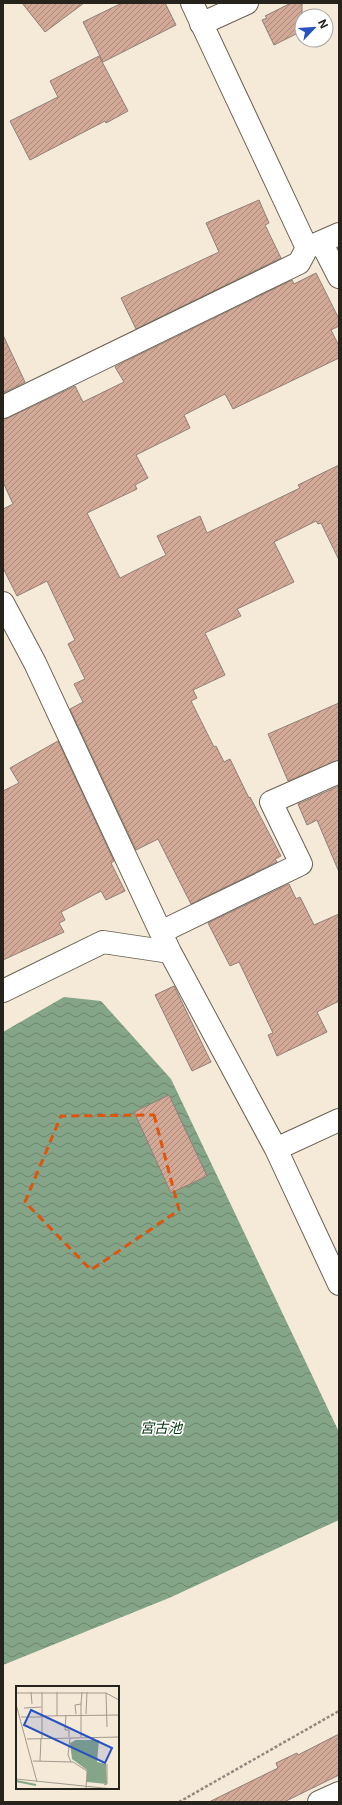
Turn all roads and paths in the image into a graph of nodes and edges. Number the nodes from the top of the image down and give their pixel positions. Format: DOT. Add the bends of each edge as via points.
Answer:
graph roads {
  1 [pos="192,3"];
  2 [pos="247,3"];
  3 [pos="201,24"];
  4 [pos="322,241"];
  5 [pos="339,277"];
  6 [pos="3,407"];
  7 [pos="3,603"];
  8 [pos="339,772"];
  9 [pos="161,932"];
  10 [pos="170,952"];
  11 [pos="3,991"];
  12 [pos="339,1120"];
  13 [pos="276,1149"];
  14 [pos="339,1284"];
  15 [pos="339,1711"];
  16 [pos="339,1793"];
  17 [pos="179,1802"];
  18 [pos="319,1802"];
  1 -- 3 [label="street"];
  2 -- 3 [label="street"];
  3 -- 4 [label="street"];
  4 -- 5 [label="street"];
  4 -- 6 [label="street" via="299,263"];
  7 -- 9 [label="street" via="35,663"];
  8 -- 9 [label="street" via="271,802 301,864"];
  9 -- 10 [label="street"];
  10 -- 11 [label="street" via="103,942"];
  10 -- 13 [label="street"];
  12 -- 13 [label="street"];
  13 -- 14 [label="street"];
  15 -- 17 [label="path"];
  16 -- 18 [label="street"];
}
